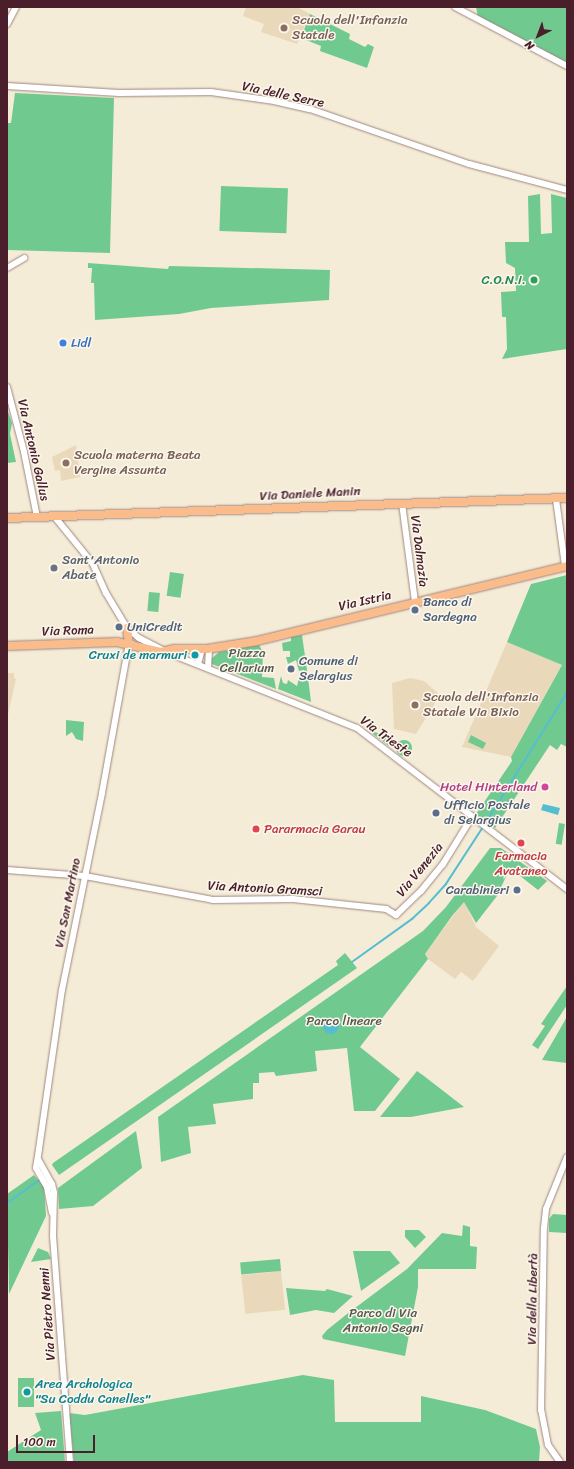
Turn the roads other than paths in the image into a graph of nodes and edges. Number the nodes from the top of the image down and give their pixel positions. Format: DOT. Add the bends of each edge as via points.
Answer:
graph roads {
  1 [pos="16,7"];
  2 [pos="455,7"];
  3 [pos="7,24"];
  4 [pos="567,66"];
  5 [pos="7,86"];
  6 [pos="567,190"];
  7 [pos="24,258"];
  8 [pos="7,268"];
  9 [pos="7,387"];
  10 [pos="567,498"];
  11 [pos="556,500"];
  12 [pos="402,503"];
  13 [pos="54,516"];
  14 [pos="37,517"];
  15 [pos="7,518"];
  16 [pos="566,566"];
  17 [pos="415,602"];
  18 [pos="127,628"];
  19 [pos="150,643"];
  20 [pos="129,644"];
  21 [pos="7,646"];
  22 [pos="206,649"];
  23 [pos="166,650"];
  24 [pos="198,664"];
  25 [pos="208,668"];
  26 [pos="474,818"];
  27 [pos="7,870"];
  28 [pos="85,876"];
  29 [pos="567,889"];
  30 [pos="396,915"];
  31 [pos="567,1157"];
  32 [pos="38,1159"];
  33 [pos="70,1462"];
  34 [pos="560,1462"];
  1 -- 3 [label="street"];
  2 -- 4 [label="street"];
  5 -- 6 [label="street, Via delle Serre" via="119,93 211,92 274,101 310,109 470,164"];
  7 -- 8 [label="street"];
  9 -- 14 [label="street, Via Antonio Gallus"];
  10 -- 11 [label="main road, Via Daniele Manin"];
  11 -- 12 [label="main road, Via Daniele Manin"];
  11 -- 16 [label="street"];
  12 -- 13 [label="main road, Via Daniele Manin"];
  12 -- 17 [label="street, Via Dalmazia"];
  13 -- 14 [label="main road, Via Daniele Manin"];
  13 -- 18 [label="street" via="93,564 106,593"];
  14 -- 15 [label="main road, Via Daniele Manin"];
  16 -- 17 [label="main road, Via Istria"];
  17 -- 22 [label="main road, Via Istria" via="257,641"];
  18 -- 19 [label="street, Via Trieste"];
  18 -- 20 [label="main road"];
  19 -- 20 [label="street"];
  19 -- 23 [label="street, Via Trieste"];
  20 -- 21 [label="main road, Via Roma" via="117,642"];
  20 -- 23 [label="main road, Via Roma" via="161,652"];
  20 -- 28 [label="street, Via San Martino"];
  22 -- 23 [label="main road, Via Istria"];
  22 -- 24 [label="street"];
  22 -- 25 [label="street"];
  23 -- 24 [label="street, Via Trieste"];
  24 -- 25 [label="street, Via Trieste"];
  25 -- 26 [label="street, Via Trieste" via="353,726"];
  26 -- 29 [label="street, Via Trieste"];
  26 -- 30 [label="street, Via Venezia" via="443,864 421,891"];
  27 -- 28 [label="street, Via Antonio Gramsci"];
  28 -- 30 [label="street, Via Antonio Gramsci" via="213,900 293,899 386,909"];
  28 -- 32 [label="street, Via San Martino" via="62,990"];
  31 -- 34 [label="street, Via della Libertà" via="546,1209 544,1228 541,1410 548,1445"];
  32 -- 33 [label="street, Via Pietro Nenni" via="39,1169 50,1185"];
}
